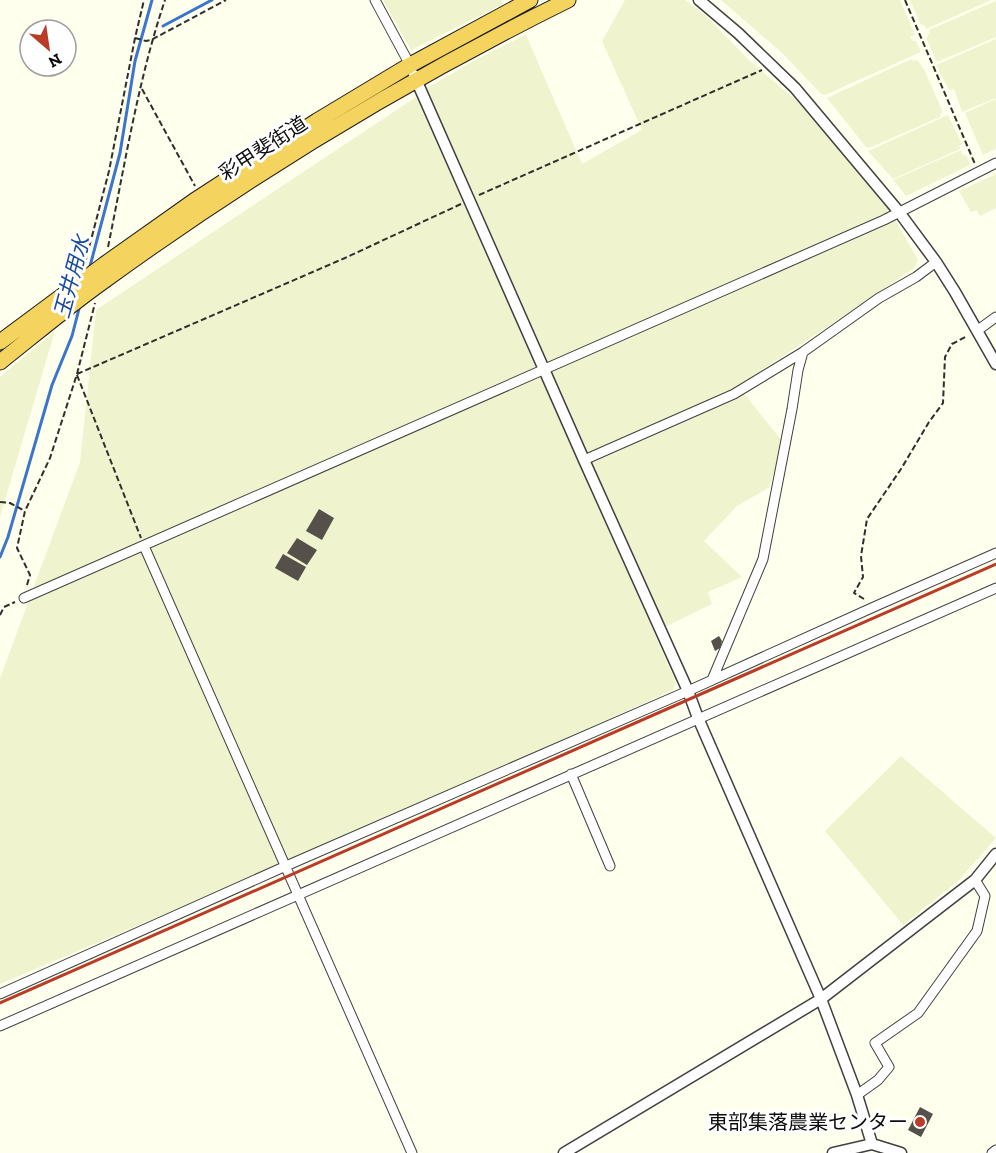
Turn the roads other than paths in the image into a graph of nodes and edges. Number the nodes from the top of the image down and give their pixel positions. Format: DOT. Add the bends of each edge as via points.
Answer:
graph roads {
  1 [pos="375,0"];
  2 [pos="530,0"];
  3 [pos="568,0"];
  4 [pos="699,0"];
  5 [pos="410,65"];
  6 [pos="416,80"];
  7 [pos="996,163"];
  8 [pos="898,212"];
  9 [pos="936,262"];
  10 [pos="95,278"];
  11 [pos="996,317"];
  12 [pos="978,330"];
  13 [pos="0,342"];
  14 [pos="803,352"];
  15 [pos="0,362"];
  16 [pos="996,364"];
  17 [pos="544,370"];
  18 [pos="584,460"];
  19 [pos="144,546"];
  20 [pos="996,553"];
  21 [pos="996,588"];
  22 [pos="24,598"];
  23 [pos="712,680"];
  24 [pos="688,691"];
  25 [pos="698,718"];
  26 [pos="571,774"];
  27 [pos="996,854"];
  28 [pos="286,866"];
  29 [pos="610,866"];
  30 [pos="975,880"];
  31 [pos="298,895"];
  32 [pos="0,994"];
  33 [pos="821,999"];
  34 [pos="0,1026"];
  35 [pos="856,1095"];
  36 [pos="872,1144"];
  37 [pos="996,1150"];
  38 [pos="412,1153"];
  39 [pos="564,1153"];
  40 [pos="833,1153"];
  41 [pos="901,1153"];
  42 [pos="992,1153"];
  1 -- 5 [label="street"];
  2 -- 5 [label="highway, 彩甲斐街道"];
  3 -- 6 [label="highway, 彩甲斐街道"];
  4 -- 8 [label="street" via="795,88"];
  5 -- 6 [label="street"];
  5 -- 10 [label="highway, 彩甲斐街道" via="201,196"];
  6 -- 10 [label="highway, 彩甲斐街道"];
  6 -- 17 [label="street"];
  7 -- 8 [label="street"];
  8 -- 9 [label="street"];
  8 -- 17 [label="street"];
  9 -- 12 [label="street"];
  9 -- 14 [label="street"];
  10 -- 13 [label="highway, 彩甲斐街道"];
  10 -- 15 [label="highway, 彩甲斐街道" via="75,303"];
  11 -- 12 [label="street"];
  12 -- 16 [label="street"];
  14 -- 18 [label="street" via="734,394"];
  14 -- 23 [label="street" via="763,559"];
  17 -- 18 [label="street"];
  17 -- 19 [label="street"];
  18 -- 24 [label="street"];
  19 -- 22 [label="street"];
  19 -- 28 [label="street"];
  20 -- 23 [label="street"];
  21 -- 25 [label="street"];
  23 -- 24 [label="street"];
  24 -- 25 [label="street"];
  24 -- 28 [label="street"];
  25 -- 26 [label="street"];
  25 -- 33 [label="street"];
  26 -- 29 [label="street"];
  26 -- 31 [label="street"];
  27 -- 30 [label="street"];
  28 -- 31 [label="street"];
  28 -- 32 [label="street"];
  30 -- 33 [label="street"];
  30 -- 35 [label="street" via="985,896 977,931 918,1013 875,1043 889,1067"];
  31 -- 34 [label="street"];
  31 -- 38 [label="street"];
  33 -- 35 [label="street"];
  33 -- 39 [label="street"];
  35 -- 36 [label="street"];
  36 -- 40 [label="street"];
  36 -- 41 [label="street"];
  37 -- 42 [label="street"];
}
